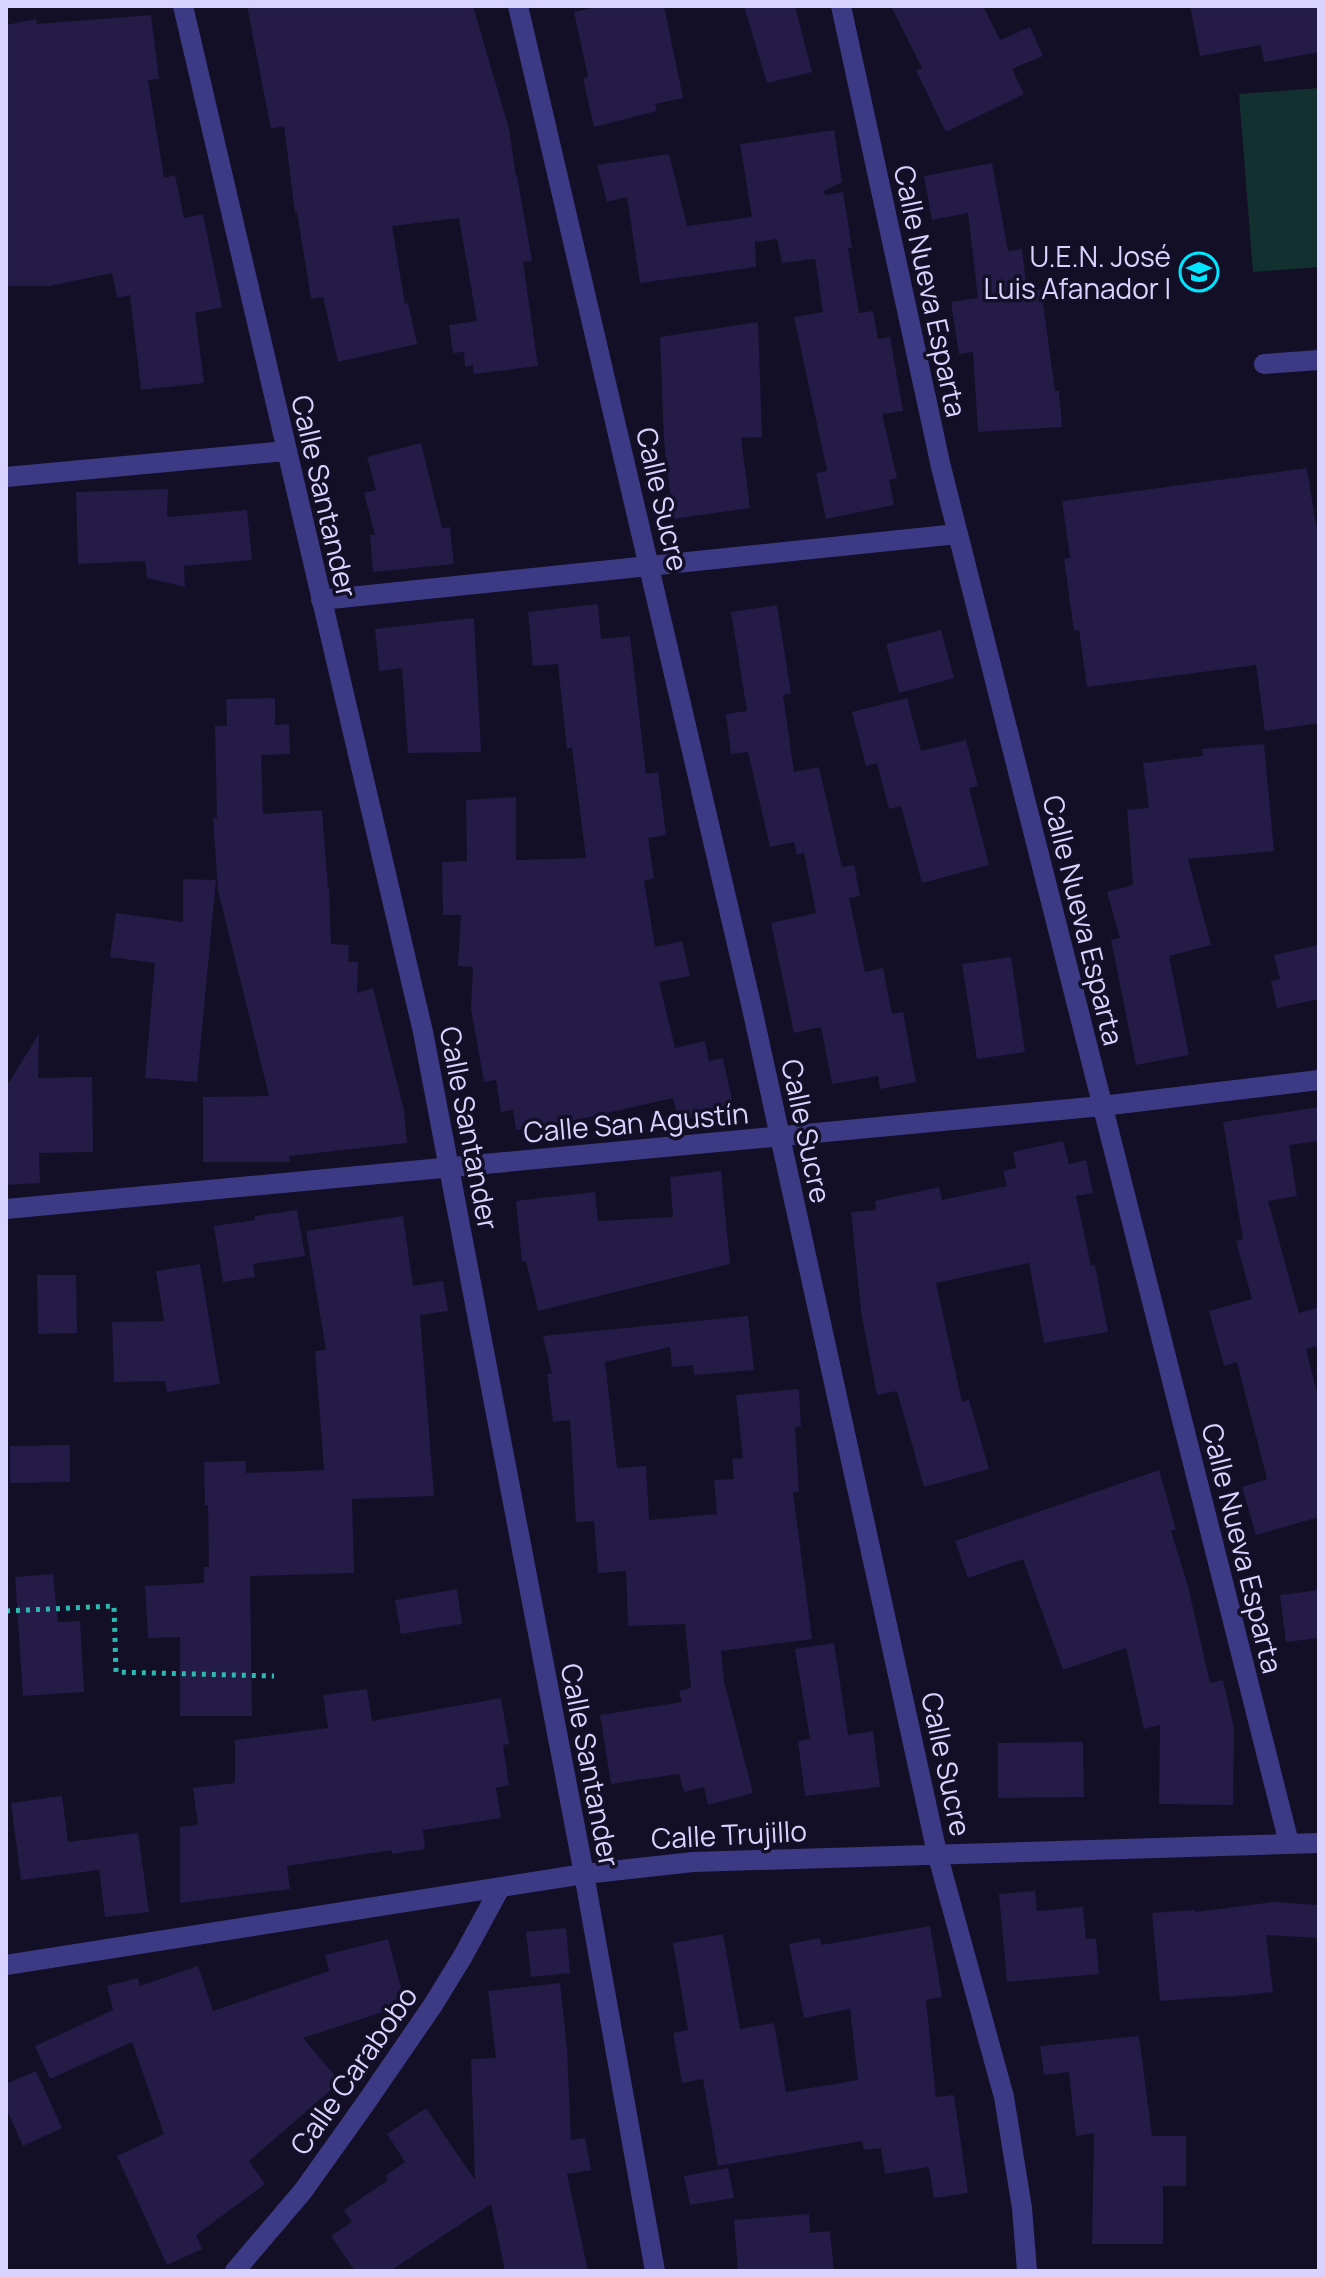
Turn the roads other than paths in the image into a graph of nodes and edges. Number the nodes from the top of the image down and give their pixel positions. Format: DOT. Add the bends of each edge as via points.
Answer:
graph roads {
  1 [pos="183,6"];
  2 [pos="518,6"];
  3 [pos="841,6"];
  4 [pos="1319,360"];
  5 [pos="1264,364"];
  6 [pos="286,451"];
  7 [pos="6,477"];
  8 [pos="957,534"];
  9 [pos="650,566"];
  10 [pos="321,600"];
  11 [pos="1319,1080"];
  12 [pos="1102,1106"];
  13 [pos="780,1137"];
  14 [pos="450,1168"];
  15 [pos="6,1209"];
  16 [pos="1289,1843"];
  17 [pos="1319,1843"];
  18 [pos="937,1853"];
  19 [pos="584,1874"];
  20 [pos="500,1888"];
  21 [pos="6,1965"];
  22 [pos="235,2271"];
  23 [pos="655,2271"];
  24 [pos="1027,2271"];
  1 -- 6 [label="street, Calle Santander"];
  2 -- 9 [label="street, Calle Sucre"];
  3 -- 8 [label="street, Calle Nueva Esparta"];
  4 -- 5 [label="street"];
  6 -- 7 [label="street"];
  6 -- 10 [label="street, Calle Santander"];
  8 -- 9 [label="street"];
  8 -- 12 [label="street, Calle Nueva Esparta"];
  9 -- 10 [label="street"];
  9 -- 13 [label="street, Calle Sucre"];
  10 -- 14 [label="street, Calle Santander"];
  11 -- 12 [label="street, Calle San Agustín"];
  12 -- 13 [label="street, Calle San Agustín"];
  12 -- 16 [label="street, Calle Nueva Esparta"];
  13 -- 14 [label="street, Calle San Agustín"];
  13 -- 18 [label="street, Calle Sucre"];
  14 -- 15 [label="street, Calle San Agustín"];
  14 -- 19 [label="street, Calle Santander"];
  16 -- 17 [label="street, Calle Trujillo"];
  16 -- 18 [label="street, Calle Trujillo"];
  18 -- 19 [label="street, Calle Trujillo" via="693,1862"];
  18 -- 24 [label="street, Calle Sucre" via="1004,2097"];
  19 -- 20 [label="street, Calle Trujillo"];
  19 -- 23 [label="street, Calle Santander"];
  20 -- 21 [label="street, Calle Trujillo"];
  20 -- 22 [label="street, Calle Carabobo" via="433,2005 365,2104 303,2191"];
}
